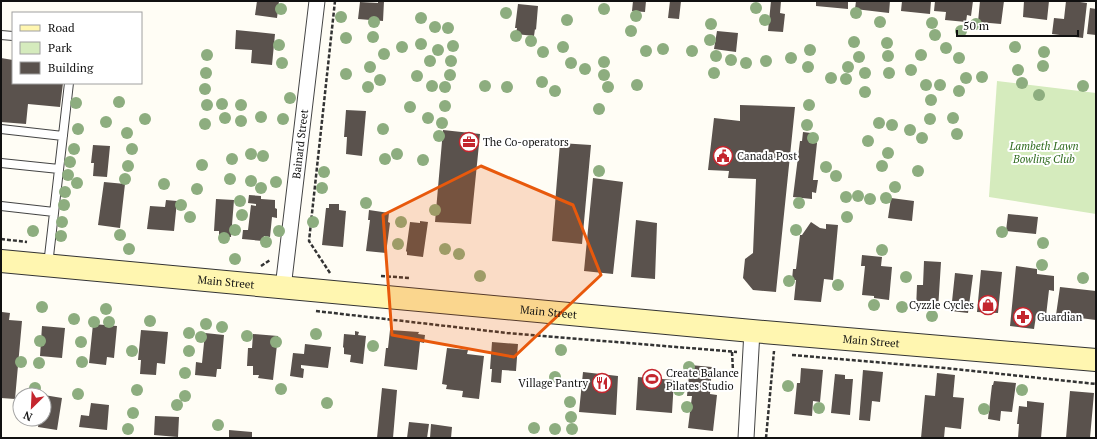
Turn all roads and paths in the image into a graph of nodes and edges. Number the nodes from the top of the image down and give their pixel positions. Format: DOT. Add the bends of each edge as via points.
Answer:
graph roads {
  1 [pos="317,1"];
  2 [pos="335,1"];
  3 [pos="1,35"];
  4 [pos="12,36"];
  5 [pos="69,84"];
  6 [pos="1,129"];
  7 [pos="63,136"];
  8 [pos="1,163"];
  9 [pos="59,169"];
  10 [pos="1,206"];
  11 [pos="54,212"];
  12 [pos="1,239"];
  13 [pos="26,242"];
  14 [pos="275,256"];
  15 [pos="1,261"];
  16 [pos="255,265"];
  17 [pos="48,266"];
  18 [pos="337,274"];
  19 [pos="376,276"];
  20 [pos="413,279"];
  21 [pos="283,288"];
  22 [pos="313,311"];
  23 [pos="752,342"];
  24 [pos="781,354"];
  25 [pos="789,355"];
  26 [pos="1096,360"];
  27 [pos="1096,384"];
  28 [pos="746,438"];
  29 [pos="766,438"];
  1 -- 21 [label="street, Bainard Street"];
  2 -- 18 [label="path" via="309,240 330,273"];
  3 -- 4 [label="lane"];
  5 -- 7 [label="lane"];
  6 -- 7 [label="lane"];
  7 -- 9 [label="lane"];
  8 -- 9 [label="lane"];
  9 -- 11 [label="lane"];
  10 -- 11 [label="lane"];
  11 -- 17 [label="lane"];
  12 -- 13 [label="path"];
  14 -- 16 [label="path" via="262,266"];
  15 -- 17 [label="main road, Main Street"];
  17 -- 21 [label="main road, Main Street"];
  19 -- 20 [label="path"];
  21 -- 23 [label="main road, Main Street"];
  22 -- 23 [label="path" via="507,333 732,352"];
  23 -- 26 [label="main road, Main Street"];
  23 -- 28 [label="street"];
  24 -- 29 [label="path" via="773,353"];
  25 -- 27 [label="path"];
}
